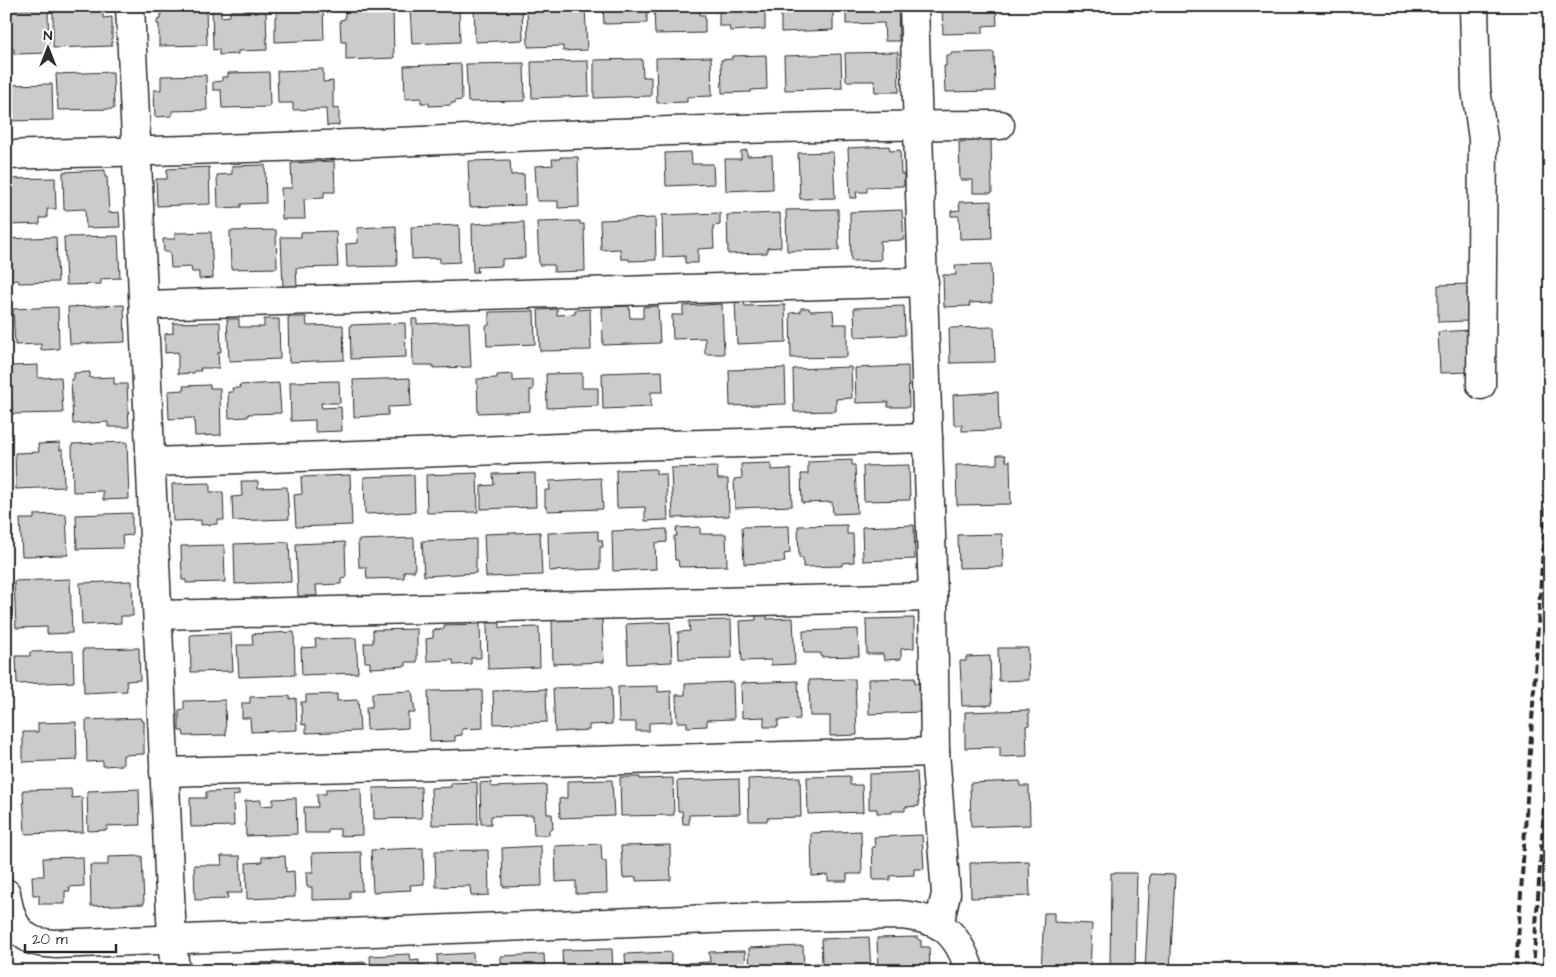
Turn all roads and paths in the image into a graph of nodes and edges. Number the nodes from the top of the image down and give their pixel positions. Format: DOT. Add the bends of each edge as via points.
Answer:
graph roads {
  1 [pos="130,6"];
  2 [pos="914,6"];
  3 [pos="1474,6"];
  4 [pos="917,125"];
  5 [pos="1000,125"];
  6 [pos="137,151"];
  7 [pos="6,154"];
  8 [pos="924,282"];
  9 [pos="144,304"];
  10 [pos="1481,386"];
  11 [pos="928,438"];
  12 [pos="151,462"];
  13 [pos="934,597"];
  14 [pos="158,615"];
  15 [pos="935,752"];
  16 [pos="164,772"];
  17 [pos="6,893"];
  18 [pos="939,925"];
  19 [pos="13,936"];
  20 [pos="172,939"];
  21 [pos="176,971"];
  22 [pos="970,971"];
  1 -- 6 [label="street"];
  2 -- 4 [label="street"];
  3 -- 10 [label="street" via="1476,89 1483,139"];
  4 -- 5 [label="street"];
  4 -- 6 [label="street"];
  4 -- 8 [label="street"];
  6 -- 7 [label="street"];
  6 -- 9 [label="street"];
  8 -- 9 [label="street"];
  8 -- 11 [label="street"];
  9 -- 12 [label="street"];
  11 -- 12 [label="street"];
  11 -- 13 [label="street"];
  12 -- 14 [label="street"];
  13 -- 14 [label="street"];
  13 -- 15 [label="street"];
  14 -- 16 [label="street"];
  15 -- 16 [label="street"];
  15 -- 18 [label="street" via="946,894"];
  16 -- 20 [label="street"];
  17 -- 19 [label="street"];
  18 -- 20 [label="street" via="921,917 899,915"];
  18 -- 22 [label="street" via="955,938"];
  19 -- 20 [label="street" via="55,944"];
  20 -- 21 [label="street"];
}
